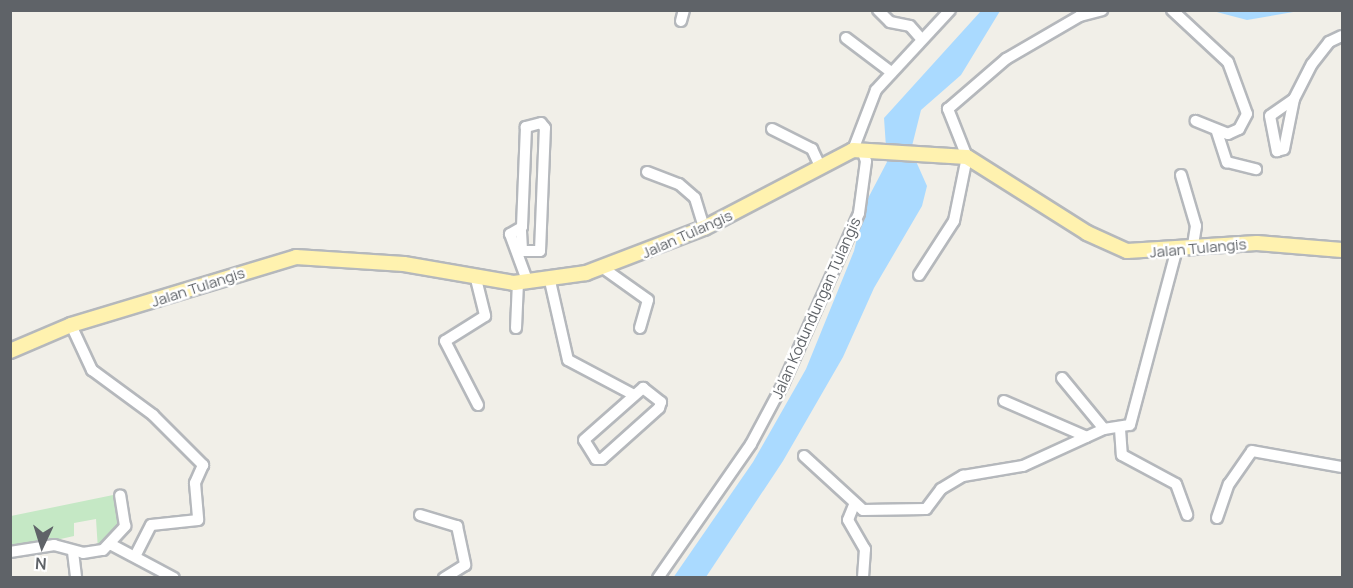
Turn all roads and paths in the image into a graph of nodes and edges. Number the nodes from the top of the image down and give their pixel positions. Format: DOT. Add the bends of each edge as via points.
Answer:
graph roads {
  1 [pos="878,10"];
  2 [pos="950,10"];
  3 [pos="1102,10"];
  4 [pos="1172,10"];
  5 [pos="1342,36"];
  6 [pos="846,38"];
  7 [pos="922,40"];
  8 [pos="891,72"];
  9 [pos="1286,114"];
  10 [pos="1195,121"];
  11 [pos="772,129"];
  12 [pos="1217,132"];
  13 [pos="858,150"];
  14 [pos="967,157"];
  15 [pos="820,166"];
  16 [pos="1256,169"];
  17 [pos="646,172"];
  18 [pos="1181,175"];
  19 [pos="704,228"];
  20 [pos="521,231"];
  21 [pos="1192,250"];
  22 [pos="1342,250"];
  23 [pos="1176,252"];
  24 [pos="603,268"];
  25 [pos="919,275"];
  26 [pos="476,279"];
  27 [pos="550,281"];
  28 [pos="520,283"];
  29 [pos="71,325"];
  30 [pos="516,328"];
  31 [pos="640,328"];
  32 [pos="10,351"];
  33 [pos="1062,378"];
  34 [pos="634,395"];
  35 [pos="1004,401"];
  36 [pos="478,405"];
  37 [pos="1104,429"];
  38 [pos="1120,429"];
  39 [pos="1087,437"];
  40 [pos="804,456"];
  41 [pos="1342,467"];
  42 [pos="120,495"];
  43 [pos="854,505"];
  44 [pos="420,515"];
  45 [pos="1187,515"];
  46 [pos="1217,518"];
  47 [pos="112,545"];
  48 [pos="10,552"];
  49 [pos="73,552"];
  50 [pos="136,553"];
  51 [pos="76,578"];
  52 [pos="174,578"];
  53 [pos="444,578"];
  54 [pos="658,578"];
  55 [pos="863,578"];
  1 -- 7 [label="street" via="890,22 910,26"];
  2 -- 7 [label="street"];
  3 -- 14 [label="street" via="1041,37 956,98 948,120"];
  4 -- 12 [label="street" via="1232,68 1245,121 1228,134"];
  5 -- 9 [label="street" via="1320,51"];
  6 -- 8 [label="street"];
  7 -- 8 [label="street"];
  8 -- 13 [label="street" via="876,90"];
  10 -- 12 [label="street"];
  11 -- 15 [label="street" via="812,149"];
  12 -- 16 [label="street" via="1231,166"];
  13 -- 14 [label="main road, Jalan Tulangis"];
  13 -- 15 [label="main road, Jalan Tulangis"];
  13 -- 54 [label="street, Jalan Kodundungan Tulangis" via="866,161 859,213 788,374 750,444"];
  14 -- 23 [label="main road, Jalan Tulangis" via="1109,245 1127,251"];
  14 -- 25 [label="street" via="954,221"];
  15 -- 19 [label="main road, Jalan Tulangis"];
  17 -- 19 [label="street" via="679,184 695,198"];
  18 -- 21 [label="street" via="1196,226"];
  19 -- 24 [label="main road, Jalan Tulangis"];
  20 -- 20 [label="street" via="526,127 545,128 540,251 522,251"];
  20 -- 28 [label="street" via="510,234"];
  21 -- 22 [label="main road, Jalan Tulangis" via="1257,243"];
  21 -- 23 [label="main road, Jalan Tulangis"];
  23 -- 38 [label="street" via="1142,368 1136,411 1130,425"];
  24 -- 27 [label="main road, Jalan Tulangis"];
  24 -- 31 [label="street" via="648,300"];
  26 -- 28 [label="main road, Jalan Tulangis"];
  26 -- 29 [label="main road, Jalan Tulangis" via="404,264 296,257"];
  26 -- 36 [label="street" via="484,316 445,340"];
  27 -- 28 [label="main road, Jalan Tulangis"];
  27 -- 34 [label="street" via="568,360"];
  28 -- 30 [label="street"];
  29 -- 32 [label="main road, Jalan Tulangis"];
  29 -- 50 [label="street" via="92,370 153,415 203,465 195,483 198,520 151,525"];
  33 -- 37 [label="street"];
  34 -- 34 [label="street" via="584,440 596,459 602,459 661,405 646,388"];
  35 -- 39 [label="street"];
  37 -- 38 [label="street"];
  37 -- 39 [label="street"];
  38 -- 45 [label="street" via="1122,455 1176,484"];
  39 -- 43 [label="street" via="1023,466 956,479 926,509 869,511"];
  40 -- 43 [label="street"];
  41 -- 46 [label="street" via="1252,450 1229,484"];
  42 -- 47 [label="street" via="125,526"];
  43 -- 55 [label="street" via="848,520 866,549"];
  44 -- 53 [label="street" via="457,526 465,565"];
  47 -- 49 [label="street" via="93,553"];
  47 -- 50 [label="street"];
  48 -- 49 [label="street" via="54,545"];
  49 -- 51 [label="street"];
  50 -- 52 [label="street"];
}
